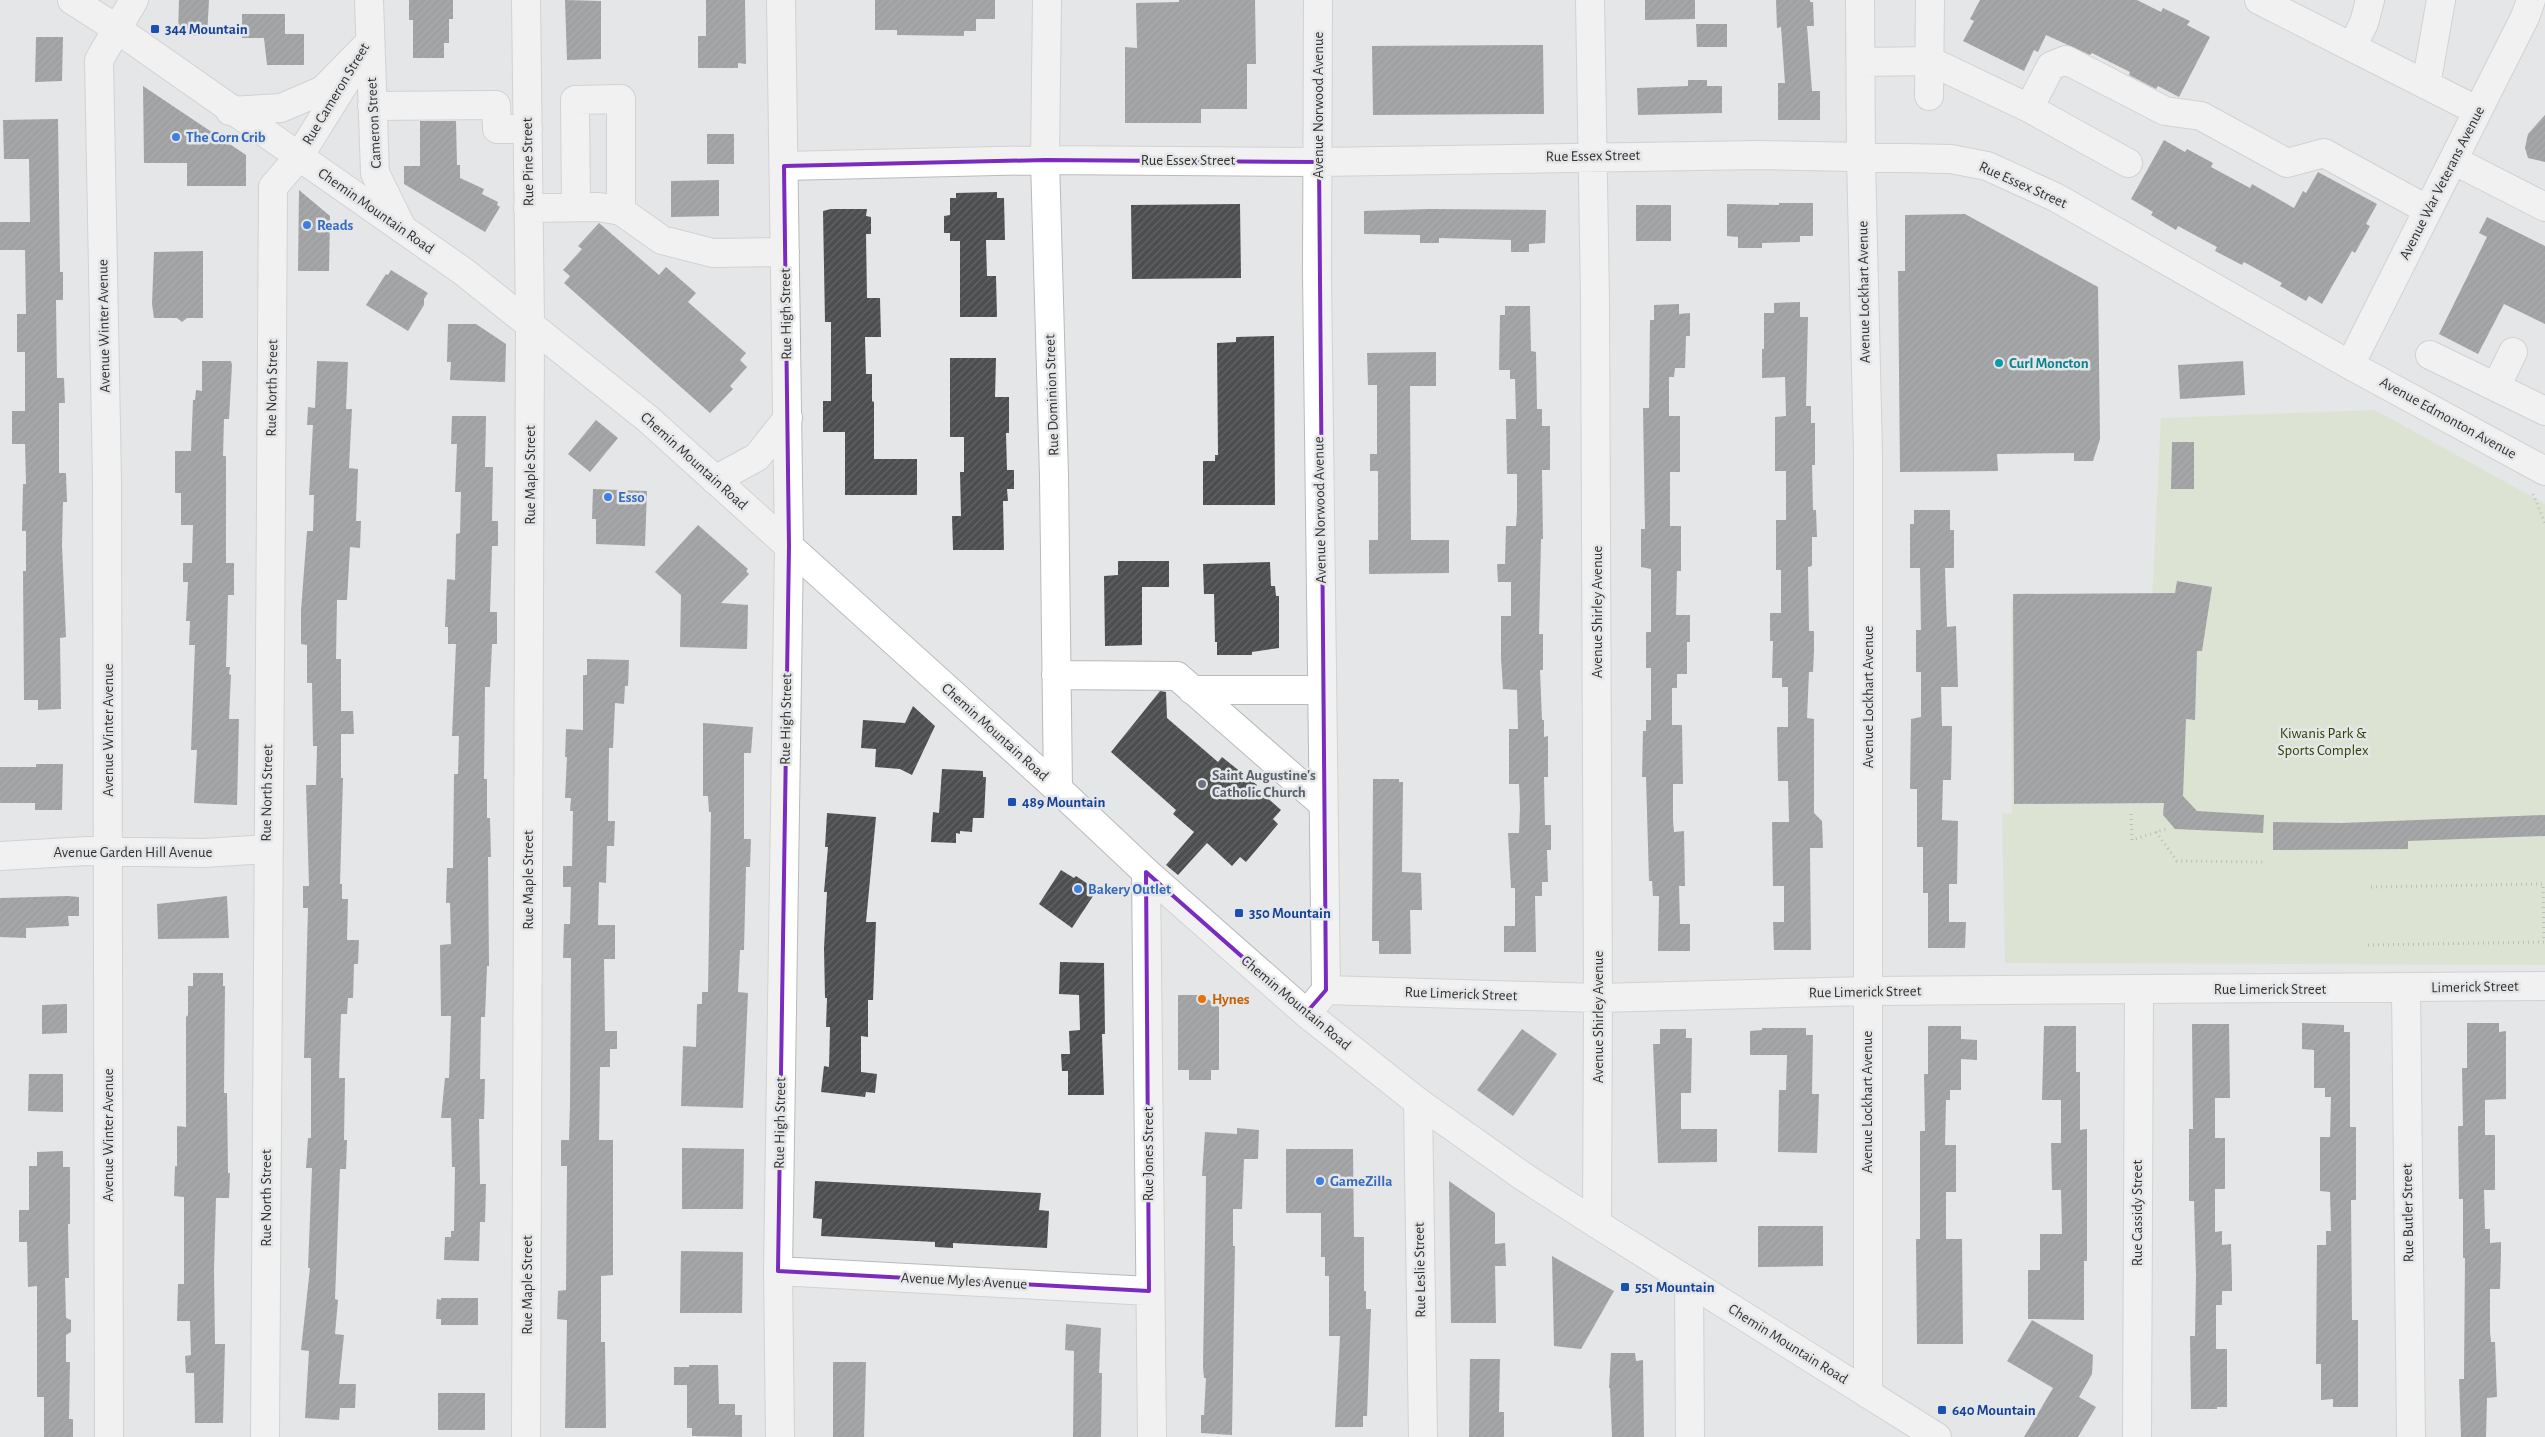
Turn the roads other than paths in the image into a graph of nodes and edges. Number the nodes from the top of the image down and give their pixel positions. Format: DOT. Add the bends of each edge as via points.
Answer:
graph roads {
  1 [pos="72,0"];
  2 [pos="134,0"];
  3 [pos="368,0"];
  4 [pos="526,0"];
  5 [pos="781,0"];
  6 [pos="1046,0"];
  7 [pos="1318,0"];
  8 [pos="1590,0"];
  9 [pos="1860,0"];
  10 [pos="1930,0"];
  11 [pos="2259,0"];
  12 [pos="2370,0"];
  13 [pos="2441,0"];
  14 [pos="2534,14"];
  15 [pos="117,29"];
  16 [pos="370,42"];
  17 [pos="2352,47"];
  18 [pos="1930,61"];
  19 [pos="1861,62"];
  20 [pos="2426,85"];
  21 [pos="1929,96"];
  22 [pos="372,106"];
  23 [pos="2029,108"];
  24 [pos="230,111"];
  25 [pos="2478,111"];
  26 [pos="528,129"];
  27 [pos="1591,156"];
  28 [pos="298,158"];
  29 [pos="1860,158"];
  30 [pos="1045,160"];
  31 [pos="2454,160"];
  32 [pos="1319,162"];
  33 [pos="2128,162"];
  34 [pos="784,166"];
  35 [pos="576,207"];
  36 [pos="2545,207"];
  37 [pos="528,208"];
  38 [pos="2428,210"];
  39 [pos="621,211"];
  40 [pos="402,228"];
  41 [pos="785,252"];
  42 [pos="530,324"];
  43 [pos="2512,352"];
  44 [pos="2430,355"];
  45 [pos="2350,364"];
  46 [pos="2496,387"];
  47 [pos="2545,411"];
  48 [pos="788,418"];
  49 [pos="2545,471"];
  50 [pos="716,480"];
  51 [pos="789,546"];
  52 [pos="1056,675"];
  53 [pos="1192,690"];
  54 [pos="1322,690"];
  55 [pos="1058,789"];
  56 [pos="1323,804"];
  57 [pos="267,849"];
  58 [pos="108,853"];
  59 [pos="0,856"];
  60 [pos="1146,872"];
  61 [pos="2545,986"];
  62 [pos="2406,988"];
  63 [pos="2139,989"];
  64 [pos="1326,990"];
  65 [pos="1867,991"];
  66 [pos="1598,998"];
  67 [pos="1306,1013"];
  68 [pos="1418,1102"];
  69 [pos="1597,1224"];
  70 [pos="778,1271"];
  71 [pos="1689,1282"];
  72 [pos="1149,1291"];
  73 [pos="1868,1394"];
  74 [pos="109,1437"];
  75 [pos="265,1437"];
  76 [pos="526,1437"];
  77 [pos="780,1437"];
  78 [pos="1152,1437"];
  79 [pos="1423,1437"];
  80 [pos="1690,1437"];
  81 [pos="1937,1437"];
  82 [pos="2137,1437"];
  83 [pos="2410,1437"];
  1 -- 15 [label="street, Chemin Mountain Road"];
  2 -- 15 [label="street, Avenue Winter Avenue"];
  3 -- 16 [label="street, Rue Cameron Street"];
  4 -- 26 [label="street, Rue Pine Street"];
  5 -- 34 [label="street, Rue High Street"];
  6 -- 30 [label="street, Rue Dominion Street"];
  7 -- 32 [label="street, Avenue Norwood Avenue"];
  8 -- 27 [label="street, Avenue Shirley Avenue"];
  9 -- 19 [label="street, Avenue Lockhart Avenue"];
  10 -- 18 [label="street"];
  11 -- 17 [label="street"];
  12 -- 17 [label="street" via="2364,23"];
  13 -- 20 [label="street"];
  14 -- 25 [label="street, Avenue War Veterans Avenue"];
  15 -- 24 [label="street, Chemin Mountain Road"];
  15 -- 58 [label="street, Avenue Winter Avenue" via="99,60 107,480"];
  16 -- 22 [label="street, Cameron Street"];
  16 -- 24 [label="street" via="323,90 281,108"];
  16 -- 28 [label="street, Rue Cameron Street"];
  17 -- 20 [label="street"];
  18 -- 19 [label="street"];
  18 -- 21 [label="street"];
  18 -- 23 [label="street"];
  19 -- 29 [label="street, Avenue Lockhart Avenue"];
  20 -- 25 [label="street"];
  22 -- 26 [label="street" via="496,105 497,130"];
  22 -- 40 [label="street, Cameron Street" via="375,173"];
  23 -- 33 [label="street"];
  23 -- 38 [label="street" via="2052,66 2066,60 2165,111 2200,116 2287,163 2324,153"];
  24 -- 28 [label="street, Chemin Mountain Road"];
  25 -- 31 [label="street, Avenue War Veterans Avenue"];
  26 -- 37 [label="street, Rue Pine Street"];
  27 -- 29 [label="street, Rue Essex Street"];
  27 -- 32 [label="street, Rue Essex Street"];
  27 -- 66 [label="street, Avenue Shirley Avenue" via="1595,311"];
  28 -- 40 [label="street, Chemin Mountain Road"];
  28 -- 57 [label="street, Rue North Street" via="273,186"];
  29 -- 45 [label="street, Rue Essex Street" via="1951,159 1987,166 2055,197"];
  29 -- 65 [label="street, Avenue Lockhart Avenue" via="1868,454"];
  30 -- 32 [label="street, Rue Essex Street"];
  30 -- 34 [label="street, Rue Essex Street"];
  30 -- 52 [label="street, Rue Dominion Street"];
  31 -- 36 [label="street"];
  31 -- 38 [label="street, Avenue War Veterans Avenue"];
  32 -- 54 [label="street, Avenue Norwood Avenue"];
  34 -- 41 [label="street, Rue High Street"];
  35 -- 37 [label="street"];
  35 -- 39 [label="street" via="599,206"];
  35 -- 39 [label="street" via="575,100 621,99"];
  37 -- 42 [label="street, Rue Pine Street"];
  38 -- 45 [label="street, Avenue War Veterans Avenue"];
  39 -- 41 [label="street" via="662,240 713,253"];
  40 -- 42 [label="street, Chemin Mountain Road"];
  41 -- 48 [label="street, Rue High Street"];
  42 -- 50 [label="street, Chemin Mountain Road" via="648,419"];
  42 -- 76 [label="street, Rue Maple Street"];
  43 -- 46 [label="street"];
  44 -- 46 [label="street"];
  45 -- 49 [label="street, Avenue Edmonton Avenue"];
  46 -- 47 [label="street"];
  48 -- 50 [label="street" via="757,456"];
  48 -- 51 [label="street, Rue High Street"];
  50 -- 51 [label="street, Chemin Mountain Road"];
  51 -- 55 [label="street, Chemin Mountain Road"];
  51 -- 70 [label="street, Rue High Street"];
  52 -- 53 [label="street" via="1177,676"];
  52 -- 55 [label="street, Rue Dominion Street"];
  53 -- 54 [label="street"];
  53 -- 56 [label="street"];
  54 -- 56 [label="street, Avenue Norwood Avenue"];
  55 -- 60 [label="street, Chemin Mountain Road"];
  56 -- 64 [label="street, Avenue Norwood Avenue"];
  57 -- 58 [label="street, Avenue Garden Hill Avenue"];
  57 -- 75 [label="street, Rue North Street"];
  58 -- 59 [label="street, Avenue Garden Hill Avenue" via="87,851"];
  58 -- 74 [label="street, Avenue Winter Avenue"];
  60 -- 67 [label="street, Chemin Mountain Road"];
  60 -- 72 [label="street, Rue Jones Street"];
  61 -- 62 [label="street, Limerick Street"];
  62 -- 63 [label="street, Rue Limerick Street"];
  62 -- 83 [label="street, Rue Butler Street"];
  63 -- 65 [label="street, Rue Limerick Street"];
  63 -- 82 [label="street, Rue Cassidy Street"];
  64 -- 66 [label="street, Rue Limerick Street"];
  64 -- 67 [label="street"];
  65 -- 66 [label="street, Rue Limerick Street"];
  65 -- 73 [label="street, Avenue Lockhart Avenue"];
  66 -- 69 [label="street, Avenue Shirley Avenue"];
  67 -- 68 [label="street, Chemin Mountain Road"];
  68 -- 69 [label="street, Chemin Mountain Road"];
  68 -- 79 [label="street, Rue Leslie Street"];
  69 -- 71 [label="street, Chemin Mountain Road"];
  70 -- 72 [label="street, Avenue Myles Avenue"];
  70 -- 77 [label="street, Rue High Street"];
  71 -- 73 [label="street, Chemin Mountain Road"];
  71 -- 80 [label="street"];
  72 -- 78 [label="street, Rue Jones Street"];
  73 -- 81 [label="street, Chemin Mountain Road"];
}
